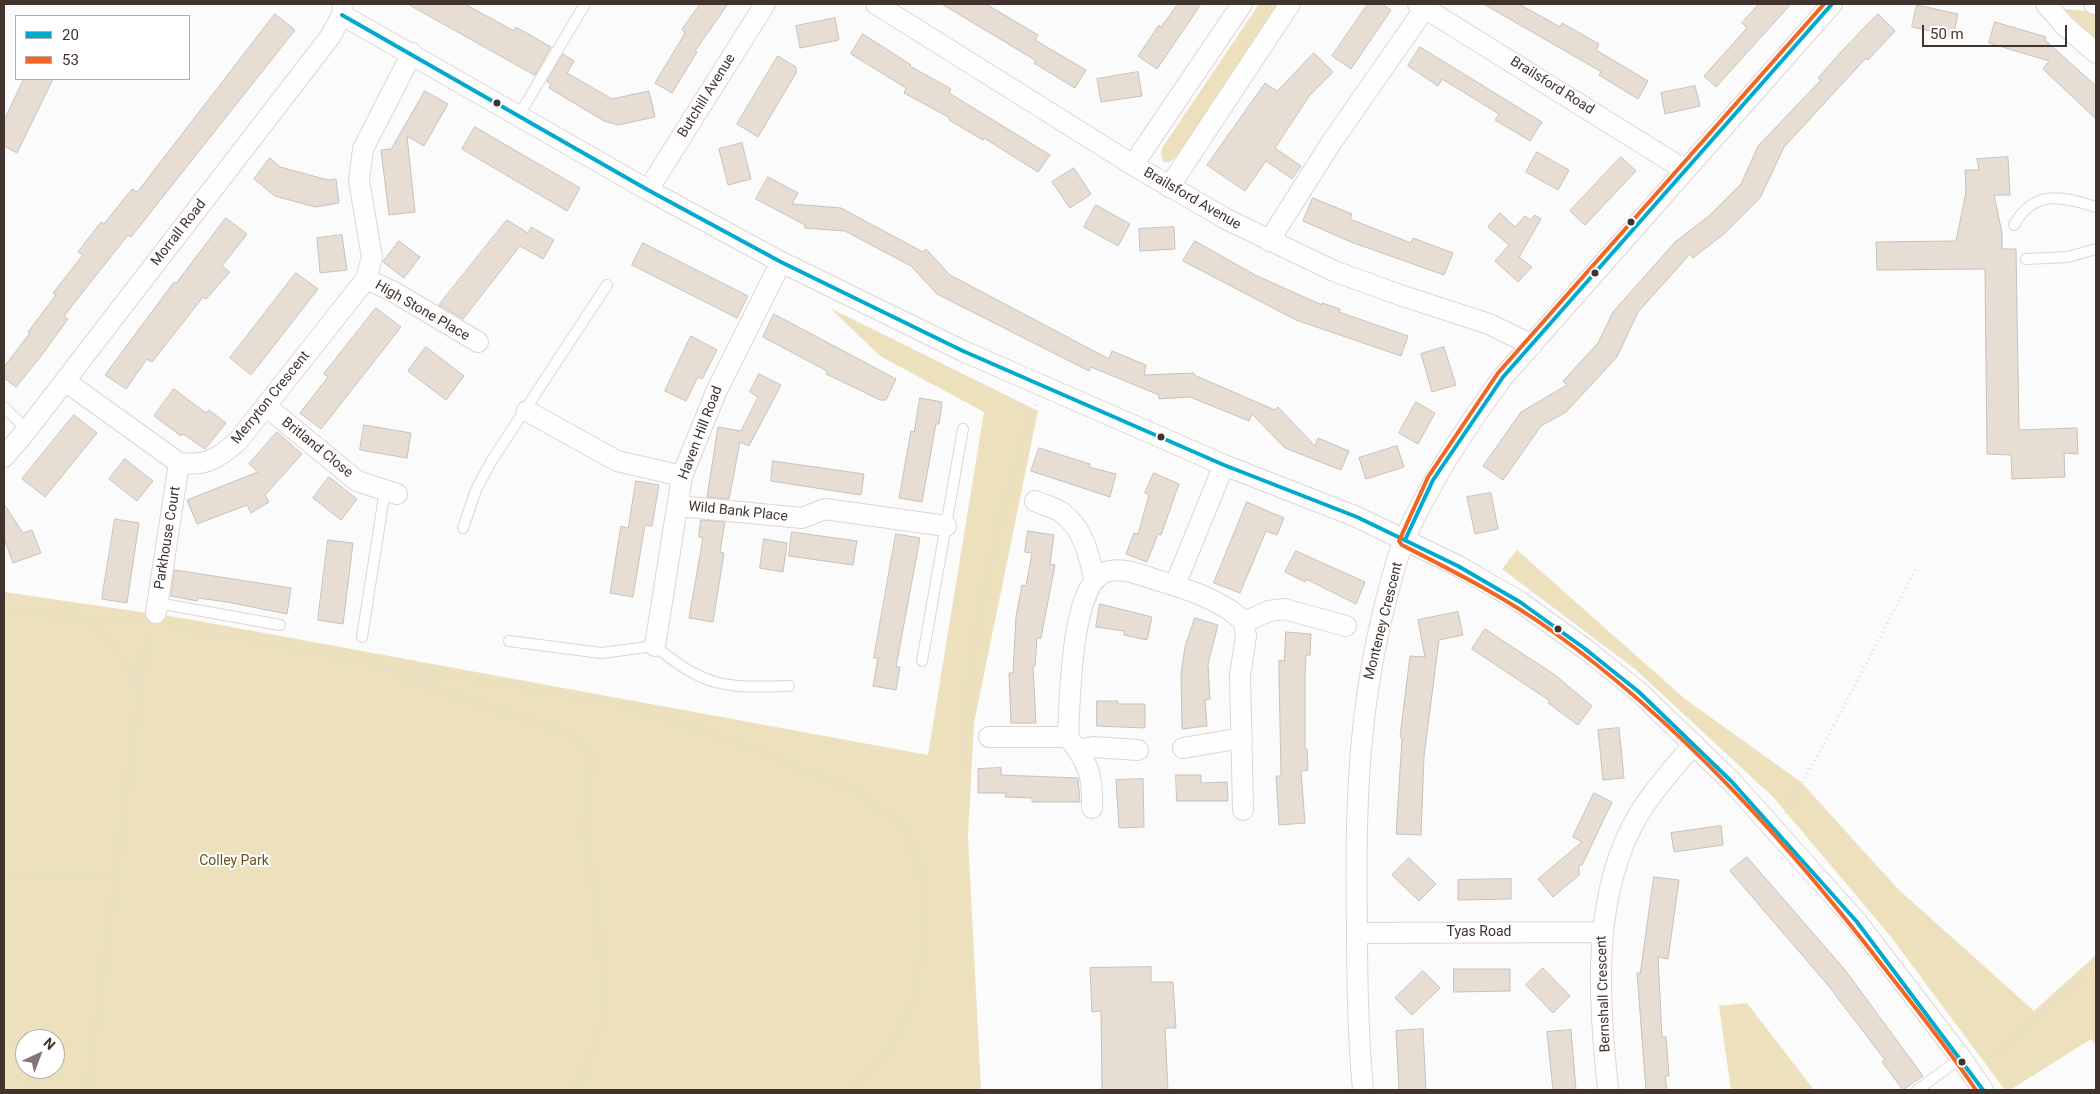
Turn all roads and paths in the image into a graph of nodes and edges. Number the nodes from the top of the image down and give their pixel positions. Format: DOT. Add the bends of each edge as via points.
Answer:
graph roads {
  1 [pos="585,4"];
  2 [pos="765,4"];
  3 [pos="876,4"];
  4 [pos="1242,4"];
  5 [pos="1290,4"];
  6 [pos="1832,4"];
  7 [pos="2046,4"];
  8 [pos="1421,6"];
  9 [pos="342,9"];
  10 [pos="412,53"];
  11 [pos="2096,53"];
  12 [pos="520,116"];
  13 [pos="1133,165"];
  14 [pos="1685,170"];
  15 [pos="1169,187"];
  16 [pos="648,190"];
  17 [pos="2096,207"];
  18 [pos="2014,225"];
  19 [pos="1270,241"];
  20 [pos="2096,249"];
  21 [pos="2026,259"];
  22 [pos="782,262"];
  23 [pos="366,279"];
  24 [pos="607,285"];
  25 [pos="478,342"];
  26 [pos="1532,345"];
  27 [pos="65,381"];
  28 [pos="1046,387"];
  29 [pos="266,407"];
  30 [pos="4,408"];
  31 [pos="526,411"];
  32 [pos="963,429"];
  33 [pos="27,430"];
  34 [pos="4,457"];
  35 [pos="179,463"];
  36 [pos="1224,465"];
  37 [pos="682,476"];
  38 [pos="391,492"];
  39 [pos="1035,501"];
  40 [pos="678,506"];
  41 [pos="946,526"];
  42 [pos="463,528"];
  43 [pos="1405,540"];
  44 [pos="1917,566"];
  45 [pos="1094,579"];
  46 [pos="1174,585"];
  47 [pos="4,611"];
  48 [pos="154,614"];
  49 [pos="84,617"];
  50 [pos="1244,622"];
  51 [pos="280,625"];
  52 [pos="1346,626"];
  53 [pos="362,638"];
  54 [pos="509,641"];
  55 [pos="655,646"];
  56 [pos="922,662"];
  57 [pos="381,665"];
  58 [pos="790,686"];
  59 [pos="140,691"];
  60 [pos="989,737"];
  61 [pos="1242,738"];
  62 [pos="1073,744"];
  63 [pos="1694,744"];
  64 [pos="1183,748"];
  65 [pos="1138,750"];
  66 [pos="965,762"];
  67 [pos="1092,808"];
  68 [pos="1243,810"];
  69 [pos="1773,827"];
  70 [pos="4,876"];
  71 [pos="116,876"];
  72 [pos="1602,932"];
  73 [pos="1357,933"];
  74 [pos="2096,963"];
  75 [pos="1972,1074"];
  76 [pos="89,1090"];
  77 [pos="576,1090"];
  78 [pos="853,1090"];
  79 [pos="1363,1090"];
  80 [pos="1608,1090"];
  81 [pos="1917,1090"];
  1 -- 12 [label="lane"];
  2 -- 16 [label="street, Butchill Avenue"];
  3 -- 13 [label="street, Brailsford Avenue"];
  4 -- 13 [label="street"];
  5 -- 15 [label="street"];
  6 -- 14 [label="street, Monteney Crescent"];
  7 -- 11 [label="street" via="2064,26"];
  8 -- 14 [label="street, Brailsford Road"];
  8 -- 19 [label="street"];
  9 -- 10 [label="street"];
  9 -- 27 [label="street, Morrall Road" via="325,43"];
  10 -- 12 [label="street"];
  10 -- 23 [label="street, Merryton Crescent" via="363,150 359,180 372,257"];
  12 -- 16 [label="street"];
  13 -- 15 [label="street, Brailsford Avenue"];
  14 -- 26 [label="street, Monteney Crescent"];
  15 -- 19 [label="street, Brailsford Avenue"];
  16 -- 22 [label="street"];
  17 -- 18 [label="lane" via="2076,200 2053,198 2034,202 2022,210"];
  19 -- 26 [label="street, Brailsford Avenue" via="1334,271 1489,324"];
  20 -- 21 [label="lane" via="2068,256"];
  22 -- 28 [label="street" via="963,351"];
  22 -- 37 [label="street, Haven Hill Road" via="716,392"];
  23 -- 25 [label="street, High Stone Place"];
  23 -- 29 [label="street, Merryton Crescent"];
  24 -- 31 [label="lane"];
  26 -- 43 [label="street, Monteney Crescent" via="1503,377 1454,446 1433,480"];
  27 -- 33 [label="street, Morrall Road"];
  27 -- 35 [label="street"];
  28 -- 36 [label="street"];
  28 -- 66 [label="path" via="1034,408 993,544 976,644 965,732"];
  29 -- 35 [label="street, Merryton Crescent" via="238,441 218,458 196,465"];
  29 -- 38 [label="street, Britland Close" via="357,480"];
  30 -- 33 [label="lane"];
  31 -- 37 [label="street" via="617,461"];
  31 -- 42 [label="lane" via="510,431 476,490"];
  32 -- 41 [label="lane"];
  33 -- 34 [label="street, Morrall Road"];
  35 -- 48 [label="street, Parkhouse Court"];
  36 -- 43 [label="street" via="1357,517"];
  36 -- 46 [label="street"];
  37 -- 40 [label="street, Haven Hill Road"];
  38 -- 53 [label="lane"];
  39 -- 45 [label="street" via="1060,512 1079,531 1089,552"];
  40 -- 41 [label="street, Wild Bank Place" via="802,518 826,509"];
  40 -- 55 [label="street, Haven Hill Road"];
  41 -- 56 [label="lane"];
  43 -- 63 [label="street" via="1520,602 1639,692"];
  43 -- 73 [label="street, Monteney Crescent" via="1389,587 1364,707 1356,825"];
  44 -- 69 [label="path" via="1829,735 1786,812"];
  45 -- 46 [label="street" via="1105,572 1120,570"];
  45 -- 62 [label="street" via="1082,604 1073,654"];
  46 -- 50 [label="street" via="1227,608"];
  47 -- 49 [label="path"];
  48 -- 49 [label="path" via="140,622"];
  48 -- 51 [label="lane"];
  48 -- 57 [label="path" via="237,636"];
  48 -- 59 [label="path"];
  49 -- 59 [label="path" via="123,658"];
  50 -- 52 [label="street" via="1269,611 1284,609"];
  50 -- 61 [label="street" via="1246,636 1240,676"];
  54 -- 55 [label="lane" via="601,653"];
  55 -- 58 [label="lane" via="694,675 718,684"];
  57 -- 77 [label="path" via="403,678 570,734 591,758 584,824 597,908 604,993 602,1028"];
  57 -- 78 [label="path" via="623,704 688,724 855,790 896,820 912,844 922,878 923,950 911,1008 886,1054"];
  59 -- 71 [label="path"];
  60 -- 62 [label="street"];
  61 -- 64 [label="street"];
  61 -- 68 [label="street"];
  62 -- 65 [label="street"];
  62 -- 67 [label="street" via="1092,777"];
  63 -- 69 [label="street"];
  63 -- 72 [label="street, Bernshall Crescent" via="1663,778 1639,814 1624,848"];
  69 -- 75 [label="street" via="1857,922"];
  70 -- 71 [label="path"];
  71 -- 76 [label="path"];
  72 -- 73 [label="street, Tyas Road"];
  72 -- 80 [label="street, Bernshall Crescent"];
  73 -- 79 [label="street, Monteney Crescent" via="1357,1000"];
  74 -- 75 [label="path"];
  75 -- 81 [label="lane"];
}
